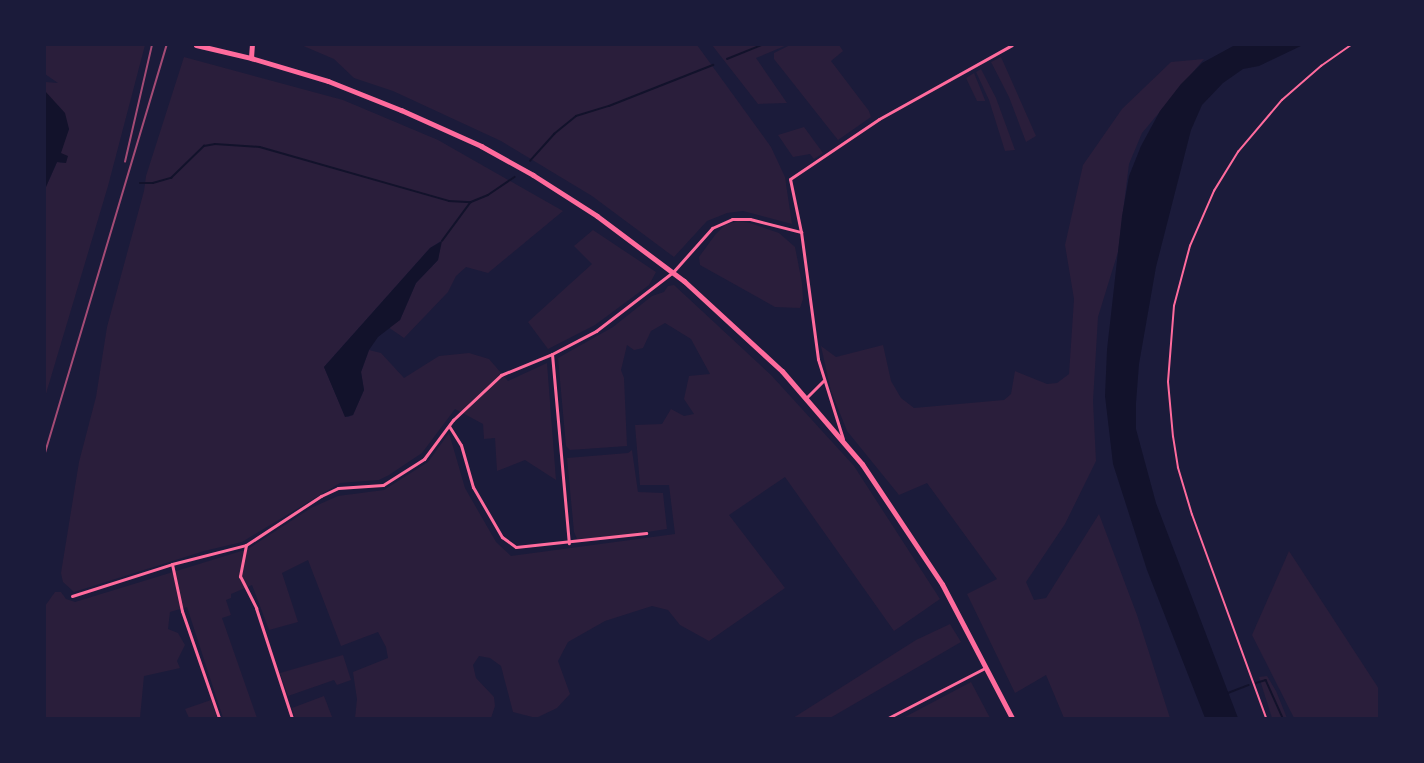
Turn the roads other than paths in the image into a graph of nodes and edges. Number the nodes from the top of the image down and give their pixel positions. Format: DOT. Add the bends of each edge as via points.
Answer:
graph roads {
  1 [pos="196,45"];
  2 [pos="252,45"];
  3 [pos="1012,45"];
  4 [pos="251,58"];
  5 [pos="801,232"];
  6 [pos="673,272"];
  7 [pos="552,354"];
  8 [pos="823,381"];
  9 [pos="807,397"];
  10 [pos="449,426"];
  11 [pos="843,439"];
  12 [pos="646,533"];
  13 [pos="569,543"];
  14 [pos="246,545"];
  15 [pos="172,564"];
  16 [pos="72,596"];
  17 [pos="987,667"];
  18 [pos="219,718"];
  19 [pos="292,718"];
  20 [pos="888,718"];
  21 [pos="1012,718"];
  1 -- 4 [label="main road"];
  2 -- 4 [label="street"];
  3 -- 5 [label="street" via="879,119 790,179"];
  4 -- 6 [label="main road" via="365,95 481,146 576,202"];
  5 -- 6 [label="street" via="750,219 732,219 712,228"];
  5 -- 8 [label="street"];
  6 -- 7 [label="street" via="596,330"];
  6 -- 9 [label="main road" via="736,326"];
  7 -- 10 [label="street" via="501,375"];
  7 -- 13 [label="street"];
  8 -- 9 [label="street"];
  8 -- 11 [label="street"];
  9 -- 11 [label="main road"];
  10 -- 13 [label="street" via="461,445 473,487 502,537 516,547"];
  10 -- 14 [label="street" via="424,459 383,485 330,492"];
  11 -- 17 [label="main road" via="908,530"];
  12 -- 13 [label="street"];
  14 -- 15 [label="street"];
  14 -- 19 [label="street" via="240,576 256,608"];
  15 -- 16 [label="street"];
  15 -- 18 [label="street" via="183,611"];
  17 -- 20 [label="street"];
  17 -- 21 [label="main road"];
}
